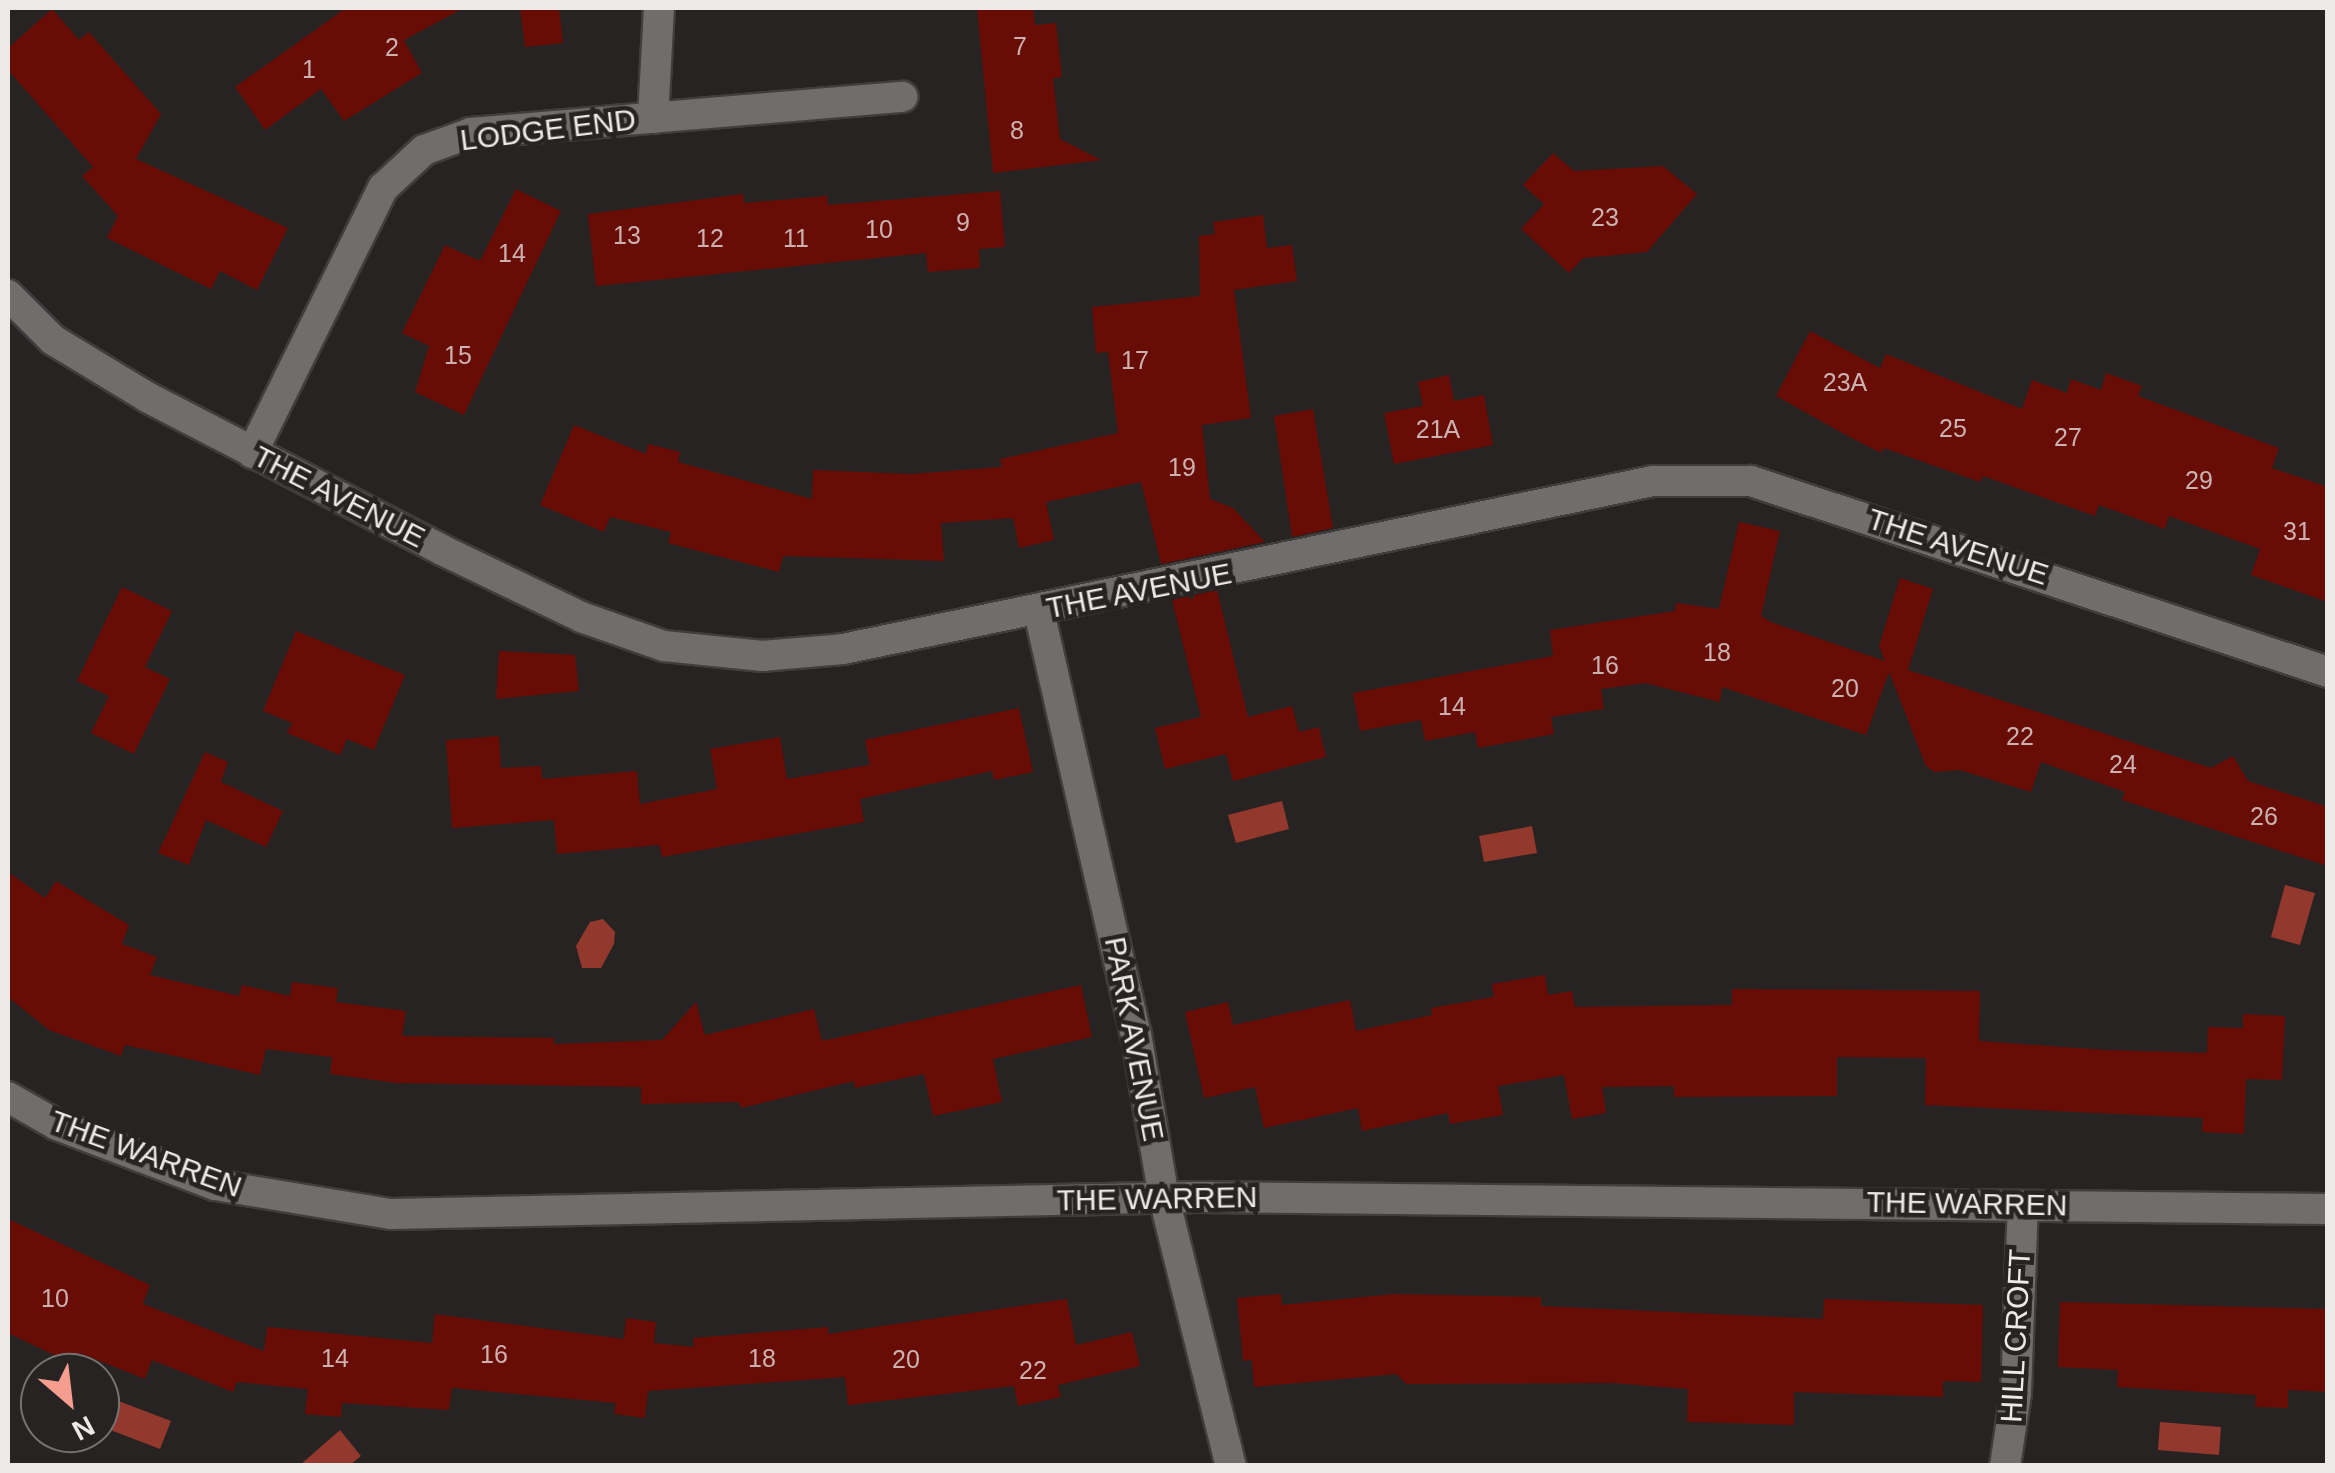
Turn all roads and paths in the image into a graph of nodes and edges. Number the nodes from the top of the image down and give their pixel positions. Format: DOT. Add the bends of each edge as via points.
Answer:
graph roads {
  1 [pos="659,8"];
  2 [pos="903,98"];
  3 [pos="652,118"];
  4 [pos="8,294"];
  5 [pos="252,452"];
  6 [pos="1038,612"];
  7 [pos="2328,672"];
  8 [pos="8,1096"];
  9 [pos="1164,1198"];
  10 [pos="2023,1206"];
  11 [pos="2328,1209"];
  12 [pos="1230,1466"];
  13 [pos="2006,1466"];
  1 -- 3 [label="street"];
  2 -- 3 [label="street, LODGE END"];
  3 -- 5 [label="street, LODGE END" via="472,133 424,150 383,188"];
  4 -- 5 [label="street, THE AVENUE" via="53,340"];
  5 -- 6 [label="street, THE AVENUE" via="581,617 664,646 762,656 827,651"];
  6 -- 7 [label="street, THE AVENUE" via="1653,482 1750,481"];
  6 -- 9 [label="street, PARK AVENUE" via="1136,1034"];
  8 -- 9 [label="street, THE WARREN" via="58,1126 215,1185 391,1214"];
  9 -- 10 [label="street, THE WARREN"];
  9 -- 12 [label="street, PARK AVENUE"];
  10 -- 11 [label="street, THE WARREN"];
  10 -- 13 [label="street, HILL CROFT" via="2016,1393"];
}
